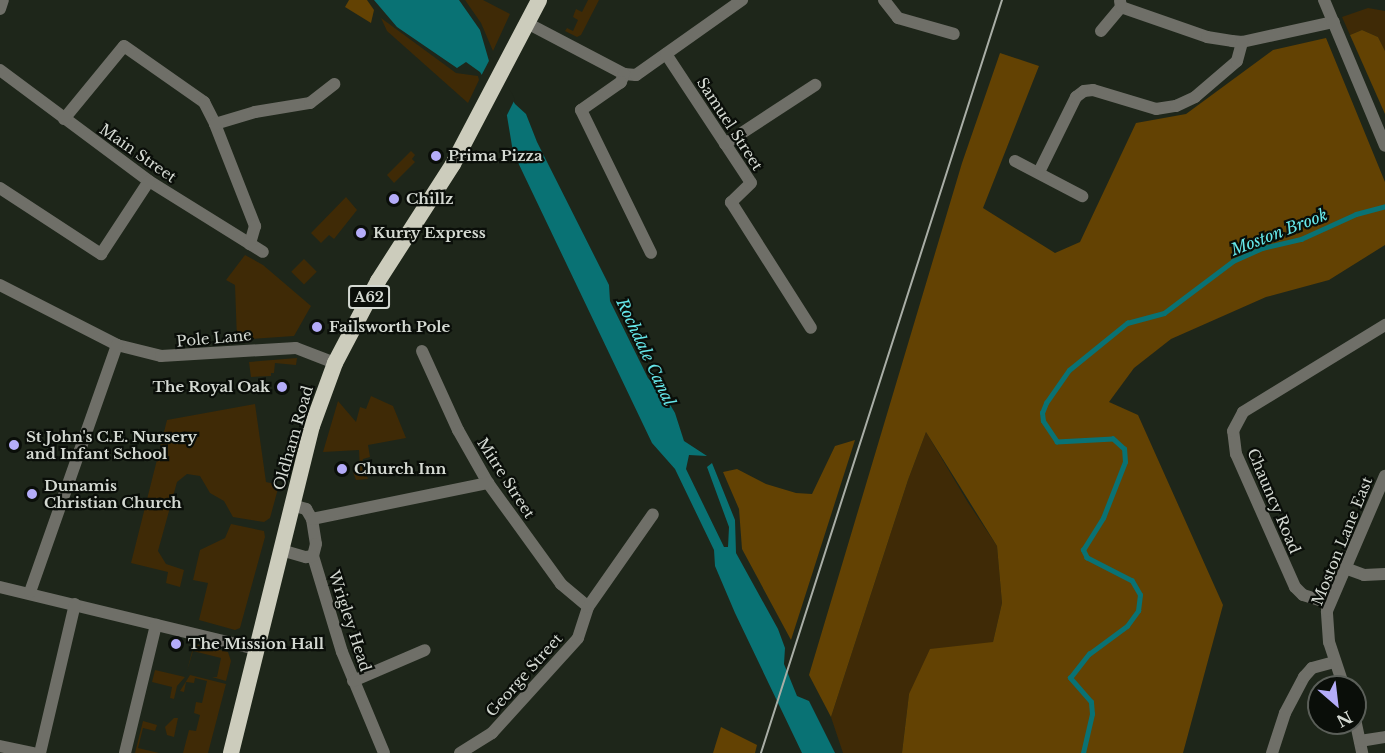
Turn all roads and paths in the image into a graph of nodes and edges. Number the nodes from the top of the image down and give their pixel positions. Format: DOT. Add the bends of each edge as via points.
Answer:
graph roads {
  1 [pos="3,0"];
  2 [pos="539,0"];
  3 [pos="742,0"];
  4 [pos="884,0"];
  5 [pos="1324,0"];
  6 [pos="1120,4"];
  7 [pos="0,9"];
  8 [pos="527,22"];
  9 [pos="1334,22"];
  10 [pos="1101,31"];
  11 [pos="954,34"];
  12 [pos="1242,42"];
  13 [pos="666,54"];
  14 [pos="0,70"];
  15 [pos="624,74"];
  16 [pos="334,84"];
  17 [pos="815,85"];
  18 [pos="64,119"];
  19 [pos="215,124"];
  20 [pos="725,144"];
  21 [pos="1385,146"];
  22 [pos="1015,161"];
  23 [pos="1039,172"];
  24 [pos="149,181"];
  25 [pos="0,188"];
  26 [pos="1082,196"];
  27 [pos="250,244"];
  28 [pos="263,252"];
  29 [pos="651,253"];
  30 [pos="0,285"];
  31 [pos="1385,325"];
  32 [pos="811,328"];
  33 [pos="117,345"];
  34 [pos="422,351"];
  35 [pos="335,363"];
  36 [pos="1385,476"];
  37 [pos="488,483"];
  38 [pos="292,505"];
  39 [pos="653,514"];
  40 [pos="312,519"];
  41 [pos="281,550"];
  42 [pos="314,556"];
  43 [pos="1345,568"];
  44 [pos="1385,574"];
  45 [pos="0,587"];
  46 [pos="30,592"];
  47 [pos="1329,603"];
  48 [pos="75,604"];
  49 [pos="588,607"];
  50 [pos="156,625"];
  51 [pos="256,649"];
  52 [pos="424,650"];
  53 [pos="1335,662"];
  54 [pos="1340,675"];
  55 [pos="353,681"];
  56 [pos="1385,737"];
  57 [pos="0,746"];
  58 [pos="1361,747"];
  59 [pos="33,753"];
  60 [pos="39,753"];
  61 [pos="125,753"];
  62 [pos="231,753"];
  63 [pos="384,753"];
  64 [pos="460,753"];
  65 [pos="1272,753"];
  1 -- 7 [label="street"];
  2 -- 8 [label="highway, Oldham Road / A62"];
  3 -- 13 [label="street"];
  4 -- 11 [label="street" via="898,18"];
  5 -- 9 [label="street"];
  6 -- 10 [label="street"];
  6 -- 12 [label="street" via="1207,37"];
  8 -- 15 [label="street"];
  8 -- 35 [label="highway, Oldham Road / A62" via="453,164 378,281"];
  9 -- 12 [label="street"];
  9 -- 21 [label="street"];
  12 -- 23 [label="street" via="1237,61 1195,98 1176,106 1156,109 1093,90 1076,97"];
  13 -- 15 [label="street" via="636,75"];
  13 -- 20 [label="street, Samuel Street"];
  14 -- 18 [label="street, Main Street"];
  15 -- 29 [label="street" via="621,82 581,110"];
  16 -- 19 [label="street" via="310,103 255,112"];
  17 -- 20 [label="street"];
  18 -- 19 [label="street" via="124,46 204,102"];
  18 -- 24 [label="street, Main Street"];
  19 -- 27 [label="street" via="255,226"];
  20 -- 32 [label="street, Samuel Street" via="751,183 731,202"];
  22 -- 23 [label="street"];
  23 -- 26 [label="street"];
  24 -- 25 [label="street" via="101,254"];
  24 -- 27 [label="street, Main Street"];
  27 -- 28 [label="street, Main Street"];
  30 -- 33 [label="street, Pole Lane"];
  31 -- 47 [label="street, Chauncy Road" via="1243,412 1233,431 1236,454 1295,587 1303,595"];
  33 -- 35 [label="street, Pole Lane" via="180,357 296,348"];
  33 -- 46 [label="street"];
  34 -- 37 [label="street, Mitre Street"];
  35 -- 38 [label="highway, Oldham Road / A62" via="318,407"];
  36 -- 43 [label="street, Moston Lane East"];
  37 -- 40 [label="street"];
  37 -- 49 [label="street, Mitre Street" via="561,584"];
  38 -- 40 [label="street" via="306,509"];
  38 -- 41 [label="highway, Oldham Road / A62"];
  39 -- 49 [label="street, George Street"];
  40 -- 42 [label="street, Wrigley Head"];
  41 -- 42 [label="street"];
  41 -- 51 [label="highway, Oldham Road / A62"];
  42 -- 55 [label="street, Wrigley Head"];
  43 -- 44 [label="street" via="1364,575"];
  43 -- 47 [label="street, Moston Lane East"];
  45 -- 46 [label="street"];
  46 -- 48 [label="street"];
  47 -- 53 [label="street, Moston Lane East" via="1326,628"];
  48 -- 50 [label="street"];
  48 -- 60 [label="street"];
  49 -- 64 [label="street, George Street" via="578,638 492,733"];
  50 -- 51 [label="street"];
  50 -- 61 [label="street"];
  51 -- 62 [label="highway, Oldham Road / A62"];
  52 -- 55 [label="street"];
  53 -- 54 [label="street, Moston Lane East"];
  53 -- 65 [label="street" via="1312,668 1304,677 1285,713"];
  55 -- 63 [label="street, Wrigley Head"];
  56 -- 58 [label="street"];
  57 -- 59 [label="street"];
}
